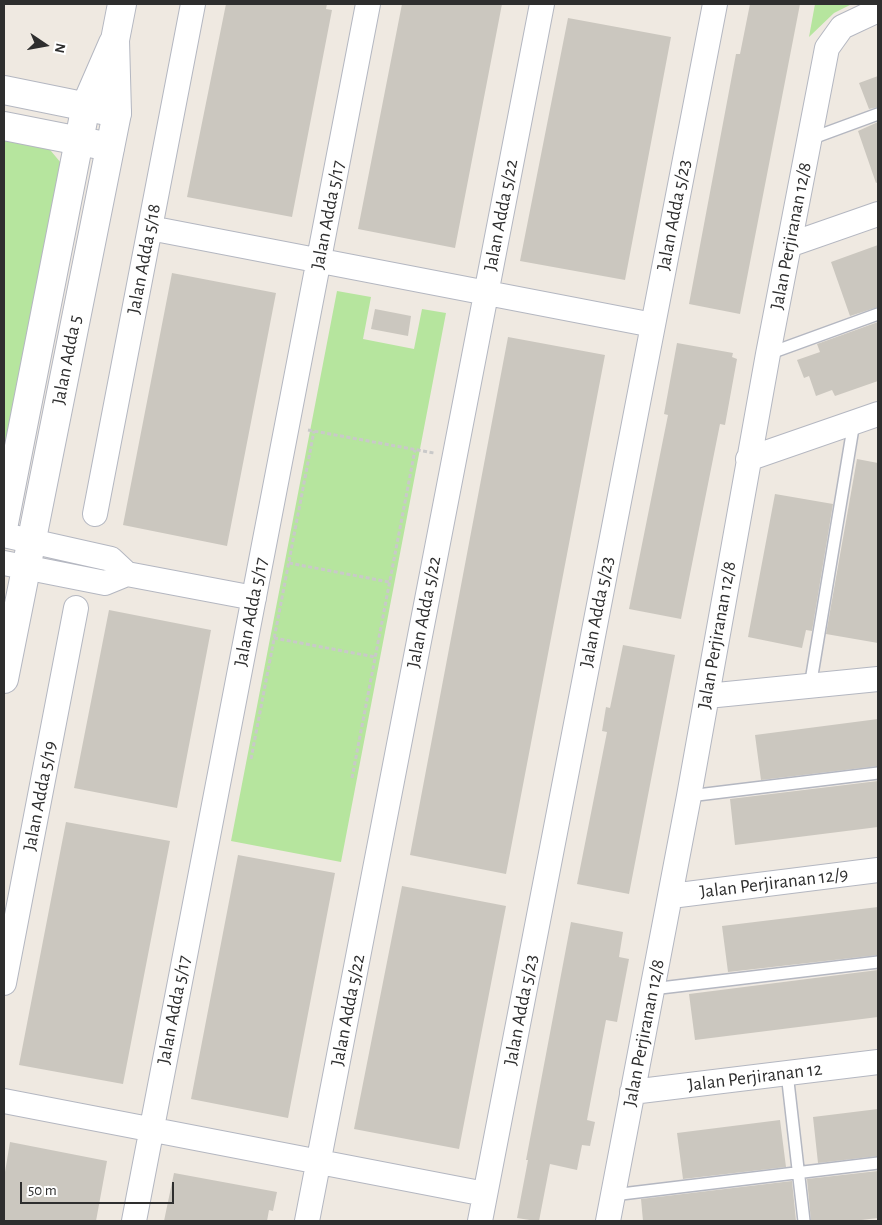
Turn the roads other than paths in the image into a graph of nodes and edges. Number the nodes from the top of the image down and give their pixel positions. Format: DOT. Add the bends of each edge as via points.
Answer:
graph roads {
  1 [pos="122,4"];
  2 [pos="193,4"];
  3 [pos="368,4"];
  4 [pos="542,4"];
  5 [pos="715,4"];
  6 [pos="878,10"];
  7 [pos="115,40"];
  8 [pos="4,90"];
  9 [pos="86,105"];
  10 [pos="117,113"];
  11 [pos="878,114"];
  12 [pos="4,126"];
  13 [pos="810,139"];
  14 [pos="78,141"];
  15 [pos="110,147"];
  16 [pos="878,214"];
  17 [pos="150,228"];
  18 [pos="789,245"];
  19 [pos="319,261"];
  20 [pos="486,293"];
  21 [pos="878,314"];
  22 [pos="653,325"];
  23 [pos="768,354"];
  24 [pos="878,414"];
  25 [pos="854,422"];
  26 [pos="748,459"];
  27 [pos="95,514"];
  28 [pos="4,523"];
  29 [pos="4,535"];
  30 [pos="30,540"];
  31 [pos="14,566"];
  32 [pos="127,574"];
  33 [pos="254,598"];
  34 [pos="76,608"];
  35 [pos="4,679"];
  36 [pos="878,679"];
  37 [pos="810,687"];
  38 [pos="707,696"];
  39 [pos="878,773"];
  40 [pos="689,796"];
  41 [pos="878,870"];
  42 [pos="671,896"];
  43 [pos="878,962"];
  44 [pos="4,983"];
  45 [pos="652,989"];
  46 [pos="878,1062"];
  47 [pos="787,1073"];
  48 [pos="632,1092"];
  49 [pos="4,1101"];
  50 [pos="151,1130"];
  51 [pos="318,1162"];
  52 [pos="878,1163"];
  53 [pos="798,1173"];
  54 [pos="485,1194"];
  55 [pos="613,1196"];
  56 [pos="134,1221"];
  57 [pos="307,1221"];
  58 [pos="480,1221"];
  59 [pos="608,1221"];
  60 [pos="804,1221"];
  1 -- 7 [label="main road, Jalan Adda 5"];
  2 -- 17 [label="street, Jalan Adda 5/18"];
  3 -- 19 [label="street, Jalan Adda 5/17"];
  4 -- 20 [label="street, Jalan Adda 5/22"];
  5 -- 22 [label="street, Jalan Adda 5/23"];
  6 -- 13 [label="street, Jalan Perjiranan 12/8" via="842,27 827,48"];
  7 -- 9 [label="main road, Jalan Adda 5"];
  7 -- 10 [label="main road, Jalan Adda 5"];
  8 -- 9 [label="main road"];
  9 -- 10 [label="main road"];
  9 -- 14 [label="main road, Jalan Adda 5"];
  10 -- 15 [label="main road, Jalan Adda 5"];
  11 -- 13 [label="lane"];
  12 -- 14 [label="main road"];
  13 -- 18 [label="street, Jalan Perjiranan 12/8"];
  14 -- 15 [label="main road"];
  14 -- 28 [label="main road, Jalan Adda 5" via="17,432"];
  15 -- 30 [label="main road, Jalan Adda 5"];
  16 -- 18 [label="street"];
  17 -- 19 [label="street"];
  17 -- 27 [label="street, Jalan Adda 5/18"];
  18 -- 23 [label="street, Jalan Perjiranan 12/8"];
  19 -- 20 [label="street"];
  19 -- 33 [label="street, Jalan Adda 5/17"];
  20 -- 22 [label="street"];
  20 -- 51 [label="street, Jalan Adda 5/22"];
  21 -- 23 [label="lane"];
  22 -- 54 [label="street, Jalan Adda 5/23"];
  23 -- 26 [label="street, Jalan Perjiranan 12/8"];
  24 -- 25 [label="street"];
  25 -- 26 [label="street"];
  25 -- 37 [label="lane"];
  26 -- 38 [label="street, Jalan Perjiranan 12/8"];
  29 -- 30 [label="street"];
  30 -- 31 [label="main road, Jalan Adda 5"];
  30 -- 32 [label="street" via="111,559"];
  31 -- 32 [label="street" via="104,583"];
  31 -- 35 [label="main road, Jalan Adda 5"];
  32 -- 33 [label="street"];
  33 -- 50 [label="street, Jalan Adda 5/17"];
  34 -- 44 [label="street, Jalan Adda 5/19"];
  36 -- 37 [label="street"];
  37 -- 38 [label="street"];
  38 -- 40 [label="street, Jalan Perjiranan 12/8"];
  39 -- 40 [label="lane"];
  40 -- 42 [label="street, Jalan Perjiranan 12/8"];
  41 -- 42 [label="street, Jalan Perjiranan 12/9"];
  42 -- 45 [label="street, Jalan Perjiranan 12/8"];
  43 -- 45 [label="lane"];
  45 -- 48 [label="street, Jalan Perjiranan 12/8"];
  46 -- 47 [label="street, Jalan Perjiranan 12"];
  47 -- 48 [label="street, Jalan Perjiranan 12"];
  47 -- 53 [label="lane"];
  48 -- 55 [label="street, Jalan Perjiranan 12/8"];
  49 -- 50 [label="street"];
  50 -- 51 [label="street"];
  50 -- 56 [label="street, Jalan Adda 5/17"];
  51 -- 54 [label="street"];
  51 -- 57 [label="street, Jalan Adda 5/22"];
  52 -- 53 [label="lane"];
  53 -- 55 [label="lane"];
  53 -- 60 [label="lane"];
  54 -- 58 [label="street, Jalan Adda 5/23"];
  55 -- 59 [label="street, Jalan Perjiranan 12/8"];
}
